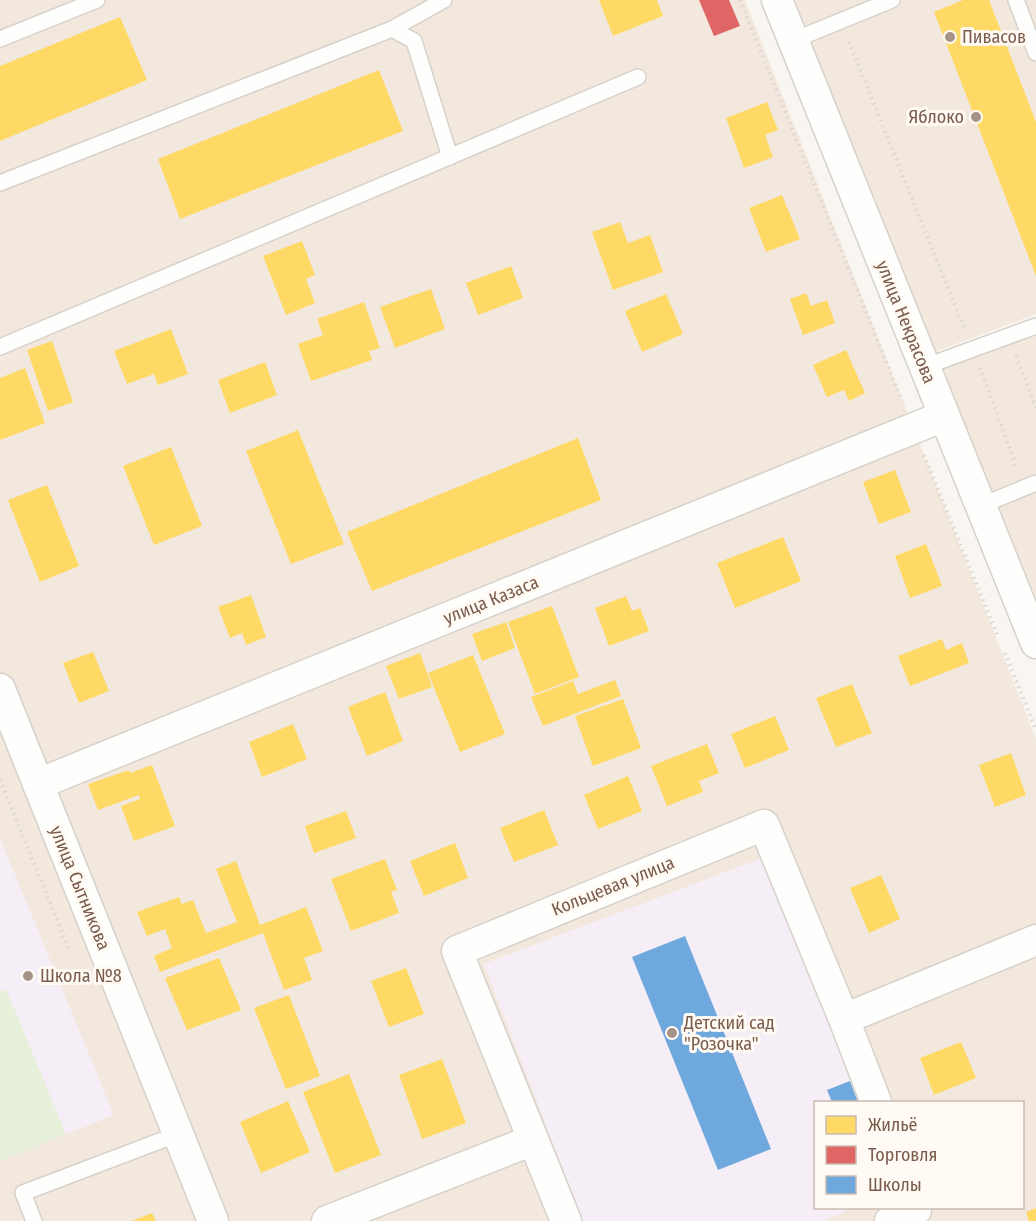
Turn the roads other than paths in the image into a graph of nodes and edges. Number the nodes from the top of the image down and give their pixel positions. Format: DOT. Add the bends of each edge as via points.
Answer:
graph roads {
  1 [pos="97,0"];
  2 [pos="444,0"];
  3 [pos="777,0"];
  4 [pos="891,0"];
  5 [pos="1016,0"];
  6 [pos="392,29"];
  7 [pos="0,39"];
  8 [pos="794,40"];
  9 [pos="1036,53"];
  10 [pos="638,77"];
  11 [pos="450,157"];
  12 [pos="0,183"];
  13 [pos="1036,326"];
  14 [pos="0,347"];
  15 [pos="924,367"];
  16 [pos="944,416"];
  17 [pos="1030,485"];
  18 [pos="980,506"];
  19 [pos="1036,643"];
  20 [pos="0,689"];
  21 [pos="38,784"];
  22 [pos="1036,940"];
  23 [pos="844,1018"];
  24 [pos="876,1101"];
  25 [pos="178,1134"];
  26 [pos="533,1140"];
  27 [pos="916,1209"];
  28 [pos="34,1221"];
  29 [pos="213,1221"];
  30 [pos="327,1221"];
  31 [pos="566,1221"];
  32 [pos="890,1221"];
  1 -- 7 [label="lane"];
  2 -- 6 [label="lane"];
  3 -- 8 [label="street, улица Некрасова"];
  4 -- 8 [label="lane"];
  5 -- 9 [label="lane"];
  6 -- 11 [label="lane" via="414,40"];
  6 -- 12 [label="lane"];
  8 -- 15 [label="street, улица Некрасова"];
  10 -- 11 [label="lane"];
  11 -- 14 [label="lane"];
  13 -- 15 [label="lane"];
  15 -- 16 [label="street, улица Некрасова"];
  16 -- 18 [label="street, улица Некрасова"];
  16 -- 21 [label="street, улица Казаса"];
  17 -- 18 [label="lane"];
  18 -- 19 [label="street, улица Некрасова"];
  20 -- 21 [label="street, улица Сытникова"];
  21 -- 25 [label="street, улица Сытникова"];
  22 -- 23 [label="street"];
  23 -- 24 [label="street, Кольцевая улица"];
  23 -- 26 [label="street, Кольцевая улица" via="764,825 457,951"];
  25 -- 28 [label="lane" via="23,1193"];
  25 -- 29 [label="street, улица Сытникова"];
  26 -- 30 [label="street"];
  26 -- 31 [label="street, Кольцевая улица"];
  27 -- 32 [label="street"];
}
